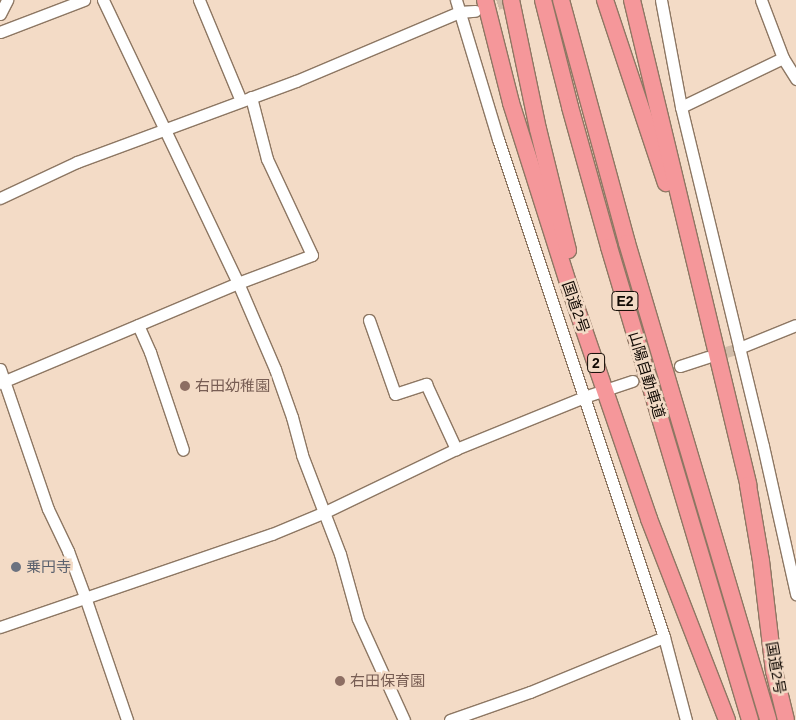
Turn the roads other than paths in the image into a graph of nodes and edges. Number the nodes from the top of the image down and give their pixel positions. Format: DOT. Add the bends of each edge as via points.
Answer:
graph roads {
  1 [pos="7,0"];
  2 [pos="84,0"];
  3 [pos="103,0"];
  4 [pos="199,0"];
  5 [pos="456,0"];
  6 [pos="511,0"];
  7 [pos="543,0"];
  8 [pos="561,0"];
  9 [pos="606,0"];
  10 [pos="632,0"];
  11 [pos="661,0"];
  12 [pos="761,0"];
  13 [pos="480,6"];
  14 [pos="459,12"];
  15 [pos="0,14"];
  16 [pos="0,32"];
  17 [pos="783,58"];
  18 [pos="796,79"];
  19 [pos="246,99"];
  20 [pos="681,107"];
  21 [pos="166,128"];
  22 [pos="0,198"];
  23 [pos="238,283"];
  24 [pos="701,288"];
  25 [pos="369,320"];
  26 [pos="138,325"];
  27 [pos="796,325"];
  28 [pos="739,348"];
  29 [pos="708,357"];
  30 [pos="595,361"];
  31 [pos="680,366"];
  32 [pos="0,369"];
  33 [pos="632,381"];
  34 [pos="2,382"];
  35 [pos="605,390"];
  36 [pos="584,397"];
  37 [pos="456,449"];
  38 [pos="183,450"];
  39 [pos="324,512"];
  40 [pos="795,587"];
  41 [pos="86,597"];
  42 [pos="0,627"];
  43 [pos="664,637"];
  44 [pos="127,720"];
  45 [pos="404,720"];
  46 [pos="450,720"];
  47 [pos="686,720"];
  48 [pos="727,720"];
  49 [pos="750,720"];
  50 [pos="768,720"];
  51 [pos="786,720"];
  1 -- 15 [label="street"];
  2 -- 16 [label="street"];
  3 -- 21 [label="street"];
  4 -- 19 [label="street"];
  5 -- 14 [label="street"];
  6 -- 30 [label="highway" via="558,212 592,332"];
  7 -- 49 [label="highway, 山陽自動車道 / E2" via="604,229"];
  8 -- 50 [label="highway, 山陽自動車道 / E2" via="627,243"];
  9 -- 24 [label="highway"];
  10 -- 24 [label="highway, 国道2号"];
  11 -- 20 [label="street"];
  12 -- 17 [label="street"];
  13 -- 14 [label="street"];
  13 -- 30 [label="highway, 国道2号 / 2"];
  14 -- 19 [label="street"];
  14 -- 36 [label="street"];
  17 -- 18 [label="street"];
  17 -- 20 [label="street"];
  19 -- 21 [label="street"];
  19 -- 23 [label="street" via="267,159 312,255"];
  20 -- 28 [label="street"];
  21 -- 22 [label="street" via="77,162"];
  21 -- 23 [label="street"];
  23 -- 26 [label="street"];
  23 -- 39 [label="street" via="275,369"];
  24 -- 51 [label="highway, 国道2号" via="748,485 774,671"];
  25 -- 37 [label="street" via="395,394 426,384"];
  26 -- 34 [label="street"];
  26 -- 38 [label="street"];
  27 -- 28 [label="street"];
  28 -- 40 [label="street"];
  29 -- 31 [label="street"];
  30 -- 35 [label="highway, 国道2号 / 2"];
  32 -- 34 [label="street"];
  33 -- 35 [label="street"];
  34 -- 41 [label="street" via="48,509"];
  35 -- 36 [label="street"];
  35 -- 48 [label="highway, 国道2号 / 2" via="649,518"];
  36 -- 37 [label="street"];
  36 -- 43 [label="street"];
  37 -- 39 [label="street"];
  39 -- 41 [label="street" via="272,534"];
  39 -- 45 [label="street" via="340,554 358,619"];
  41 -- 42 [label="street"];
  41 -- 44 [label="street"];
  43 -- 46 [label="street" via="530,692"];
  43 -- 47 [label="street"];
}
